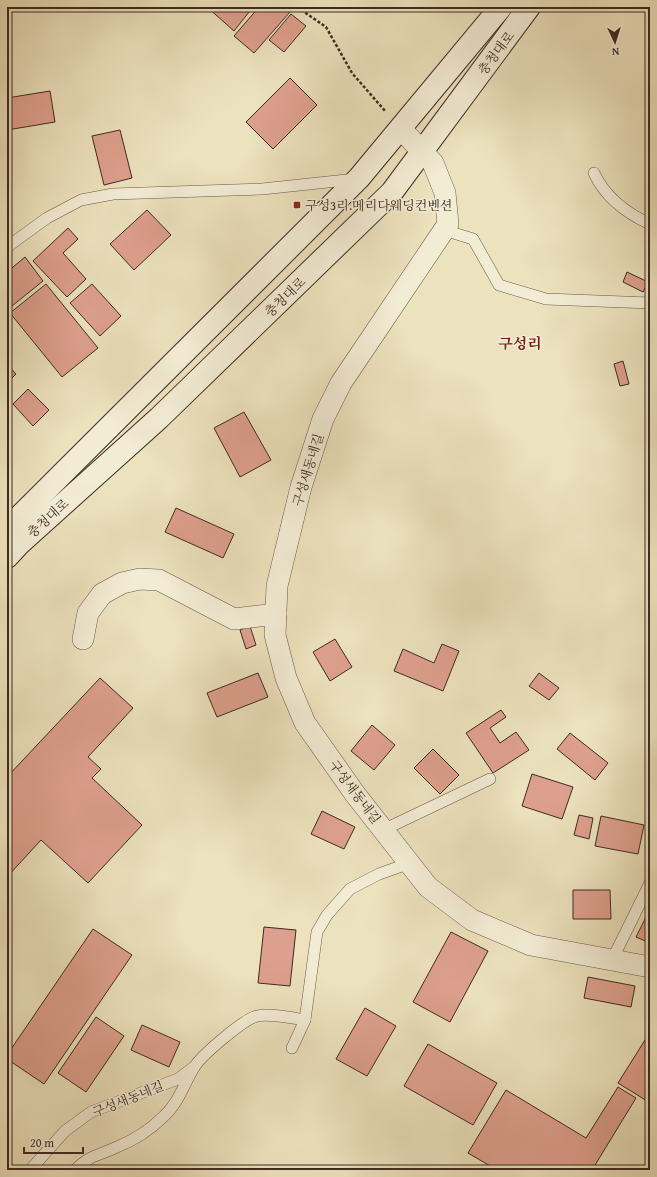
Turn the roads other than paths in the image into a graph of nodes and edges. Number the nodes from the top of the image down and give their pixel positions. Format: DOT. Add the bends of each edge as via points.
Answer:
graph roads {
  1 [pos="501,7"];
  2 [pos="529,7"];
  3 [pos="401,129"];
  4 [pos="422,151"];
  5 [pos="594,174"];
  6 [pos="359,178"];
  7 [pos="650,224"];
  8 [pos="444,230"];
  9 [pos="7,247"];
  10 [pos="650,303"];
  11 [pos="11,543"];
  12 [pos="7,567"];
  13 [pos="276,614"];
  14 [pos="83,639"];
  15 [pos="490,779"];
  16 [pos="383,830"];
  17 [pos="410,863"];
  18 [pos="650,883"];
  19 [pos="612,960"];
  20 [pos="650,967"];
  21 [pos="305,1020"];
  22 [pos="292,1048"];
  23 [pos="196,1065"];
  24 [pos="30,1170"];
  25 [pos="75,1170"];
  1 -- 3 [label="main road, 충청대로"];
  2 -- 4 [label="main road, 충청대로"];
  3 -- 4 [label="street, 구성새동네길"];
  3 -- 6 [label="main road, 충청대로"];
  4 -- 8 [label="street, 구성새동네길" via="433,163 445,193 448,224"];
  4 -- 11 [label="main road, 충청대로" via="392,192 159,418"];
  5 -- 7 [label="lane" via="613,201"];
  6 -- 9 [label="lane" via="262,189 113,194 81,200 47,218"];
  6 -- 11 [label="main road, 충청대로"];
  8 -- 10 [label="lane" via="473,239 499,285 546,298"];
  8 -- 13 [label="street, 구성새동네길" via="341,383 323,419 301,487 277,586"];
  11 -- 12 [label="street"];
  13 -- 14 [label="street" via="234,619 160,580 140,579 122,583 102,594 88,613"];
  13 -- 16 [label="street, 구성새동네길" via="275,635 286,678 305,723"];
  15 -- 16 [label="lane, 구성새동네길"];
  16 -- 17 [label="street, 구성새동네길"];
  17 -- 19 [label="street, 구성새동네길" via="428,887 472,920 531,945"];
  17 -- 21 [label="lane" via="379,874 350,889 327,915 317,932"];
  18 -- 19 [label="lane"];
  19 -- 20 [label="street, 구성새동네길"];
  21 -- 22 [label="lane"];
  21 -- 23 [label="lane, 구성새동네길" via="254,1016 224,1038"];
  23 -- 24 [label="lane, 구성새동네길" via="178,1079 91,1112 65,1131"];
  23 -- 25 [label="lane, 구성새동네길" via="184,1090 164,1117 140,1135 86,1159"];
}
